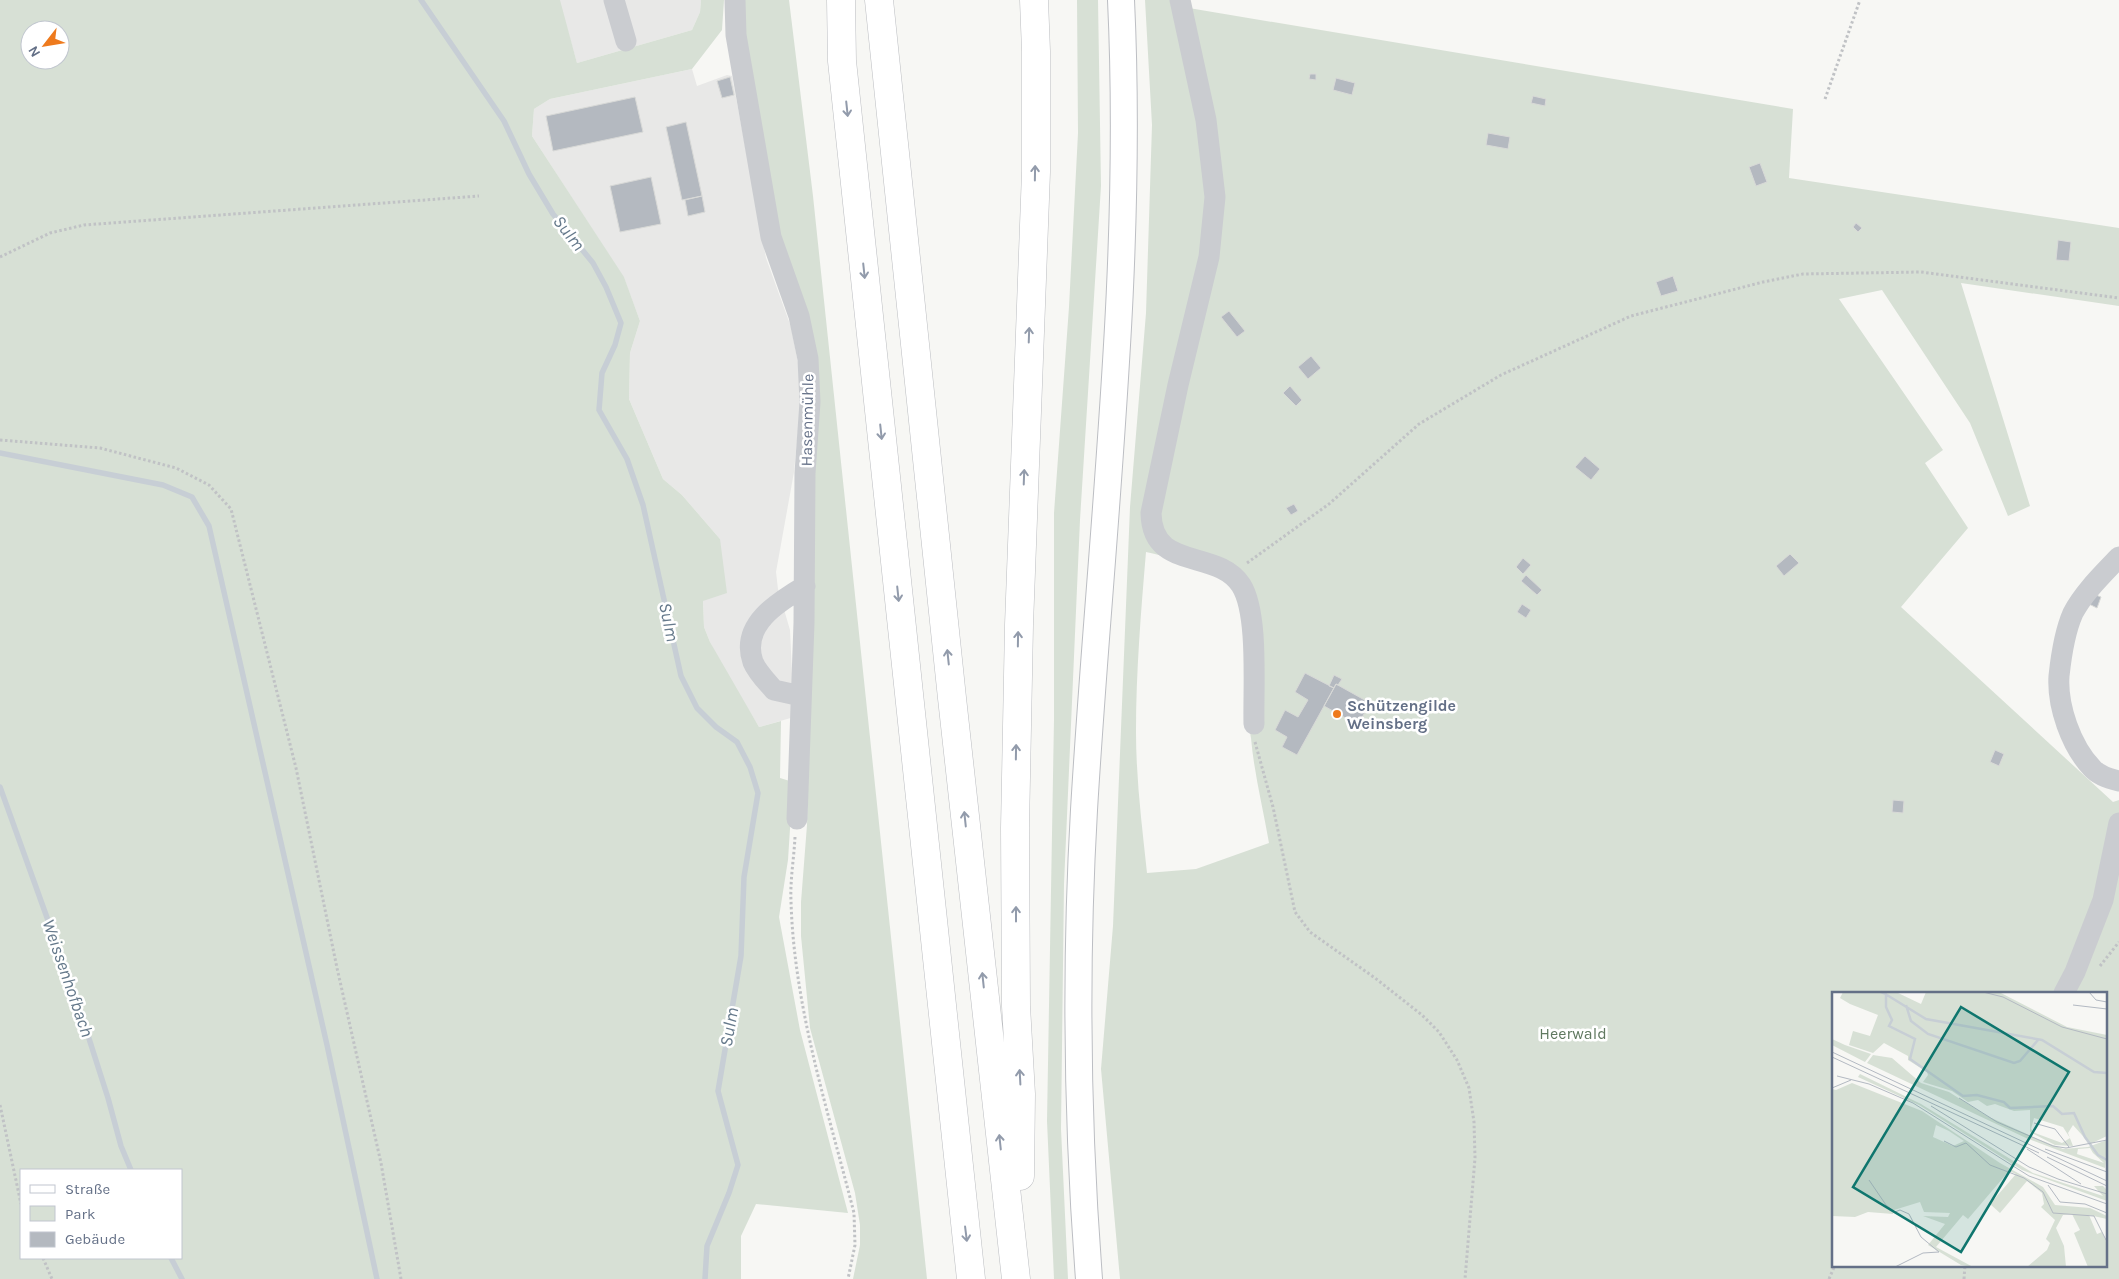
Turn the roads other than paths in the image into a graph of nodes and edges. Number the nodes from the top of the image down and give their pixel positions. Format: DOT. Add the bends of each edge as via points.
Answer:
graph roads {
  1 [pos="614,0"];
  2 [pos="735,0"];
  3 [pos="824,0"];
  4 [pos="840,0"];
  5 [pos="879,0"];
  6 [pos="886,0"];
  7 [pos="1034,0"];
  8 [pos="1121,0"];
  9 [pos="1180,0"];
  10 [pos="882,32"];
  11 [pos="626,41"];
  12 [pos="842,61"];
  13 [pos="2119,557"];
  14 [pos="805,586"];
  15 [pos="800,696"];
  16 [pos="1254,724"];
  17 [pos="2119,781"];
  18 [pos="797,819"];
  19 [pos="2119,822"];
  20 [pos="2065,992"];
  21 [pos="1016,1278"];
  22 [pos="971,1279"];
  23 [pos="1089,1279"];
  1 -- 11 [label="street"];
  2 -- 14 [label="street, Hasenmühle" via="736,35 771,237 799,316 808,359 810,402 805,472"];
  3 -- 12 [label="highway"];
  4 -- 12 [label="highway"];
  5 -- 10 [label="highway"];
  6 -- 10 [label="street"];
  21 -- 7 [label="highway, one-way" via="1020,1094 1015,818 1018,625 1036,172"];
  8 -- 23 [label="main road" via="1124,193 1117,348 1084,810 1078,994 1082,1187"];
  9 -- 16 [label="street" via="1206,120 1215,197 1209,257 1178,385 1152,513 1152,527 1162,545 1232,574 1242,586 1252,614"];
  21 -- 10 [label="highway, one-way"];
  12 -- 22 [label="highway, one-way"];
  13 -- 17 [label="street" via="2090,588 2073,613 2059,678 2062,710 2076,746 2092,769"];
  14 -- 15 [label="street, Hasenmühle"];
  14 -- 15 [label="street" via="775,604 756,625 749,644 754,663 774,690"];
  15 -- 18 [label="street, Hasenmühle"];
  19 -- 20 [label="street" via="2103,900"];
}
